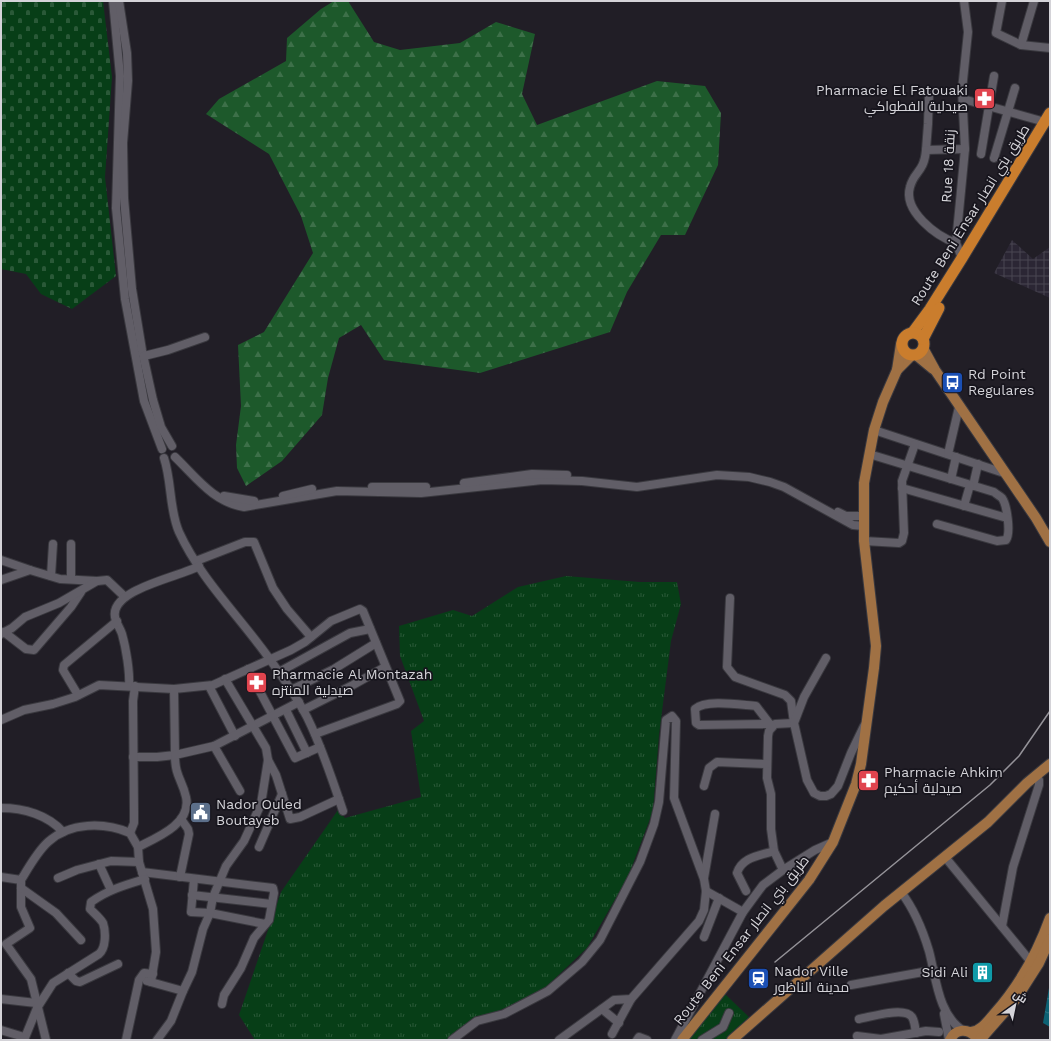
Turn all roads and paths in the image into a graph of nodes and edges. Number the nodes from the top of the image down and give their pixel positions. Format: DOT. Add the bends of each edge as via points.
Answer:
graph roads {
  1 [pos="113,1"];
  2 [pos="119,1"];
  3 [pos="964,1"];
  4 [pos="1002,1"];
  5 [pos="1034,1"];
  6 [pos="119,26"];
  7 [pos="1021,45"];
  8 [pos="1050,48"];
  9 [pos="994,76"];
  10 [pos="1015,88"];
  11 [pos="928,93"];
  12 [pos="962,99"];
  13 [pos="988,105"];
  14 [pos="1007,111"];
  15 [pos="1048,121"];
  16 [pos="965,149"];
  17 [pos="926,150"];
  18 [pos="981,154"];
  19 [pos="994,158"];
  20 [pos="956,243"];
  21 [pos="962,258"];
  22 [pos="127,272"];
  23 [pos="913,332"];
  24 [pos="205,337"];
  25 [pos="901,344"];
  26 [pos="919,349"];
  27 [pos="144,356"];
  28 [pos="897,370"];
  29 [pos="958,407"];
  30 [pos="874,430"];
  31 [pos="915,444"];
  32 [pos="162,449"];
  33 [pos="174,453"];
  34 [pos="869,454"];
  35 [pos="952,456"];
  36 [pos="164,458"];
  37 [pos="978,464"];
  38 [pos="907,466"];
  39 [pos="1004,473"];
  40 [pos="168,474"];
  41 [pos="951,479"];
  42 [pos="972,485"];
  43 [pos="902,488"];
  44 [pos="964,506"];
  45 [pos="1007,518"];
  46 [pos="863,521"];
  47 [pos="937,524"];
  48 [pos="864,541"];
  49 [pos="1050,542"];
  50 [pos="53,544"];
  51 [pos="71,544"];
  52 [pos="1,560"];
  53 [pos="197,563"];
  54 [pos="30,570"];
  55 [pos="52,576"];
  56 [pos="71,579"];
  57 [pos="1,580"];
  58 [pos="97,581"];
  59 [pos="81,591"];
  60 [pos="125,597"];
  61 [pos="730,598"];
  62 [pos="117,621"];
  63 [pos="370,629"];
  64 [pos="3,633"];
  65 [pos="311,637"];
  66 [pos="376,643"];
  67 [pos="826,658"];
  68 [pos="270,659"];
  69 [pos="385,667"];
  70 [pos="248,669"];
  71 [pos="279,672"];
  72 [pos="225,680"];
  73 [pos="132,686"];
  74 [pos="208,686"];
  75 [pos="174,689"];
  76 [pos="291,690"];
  77 [pos="78,696"];
  78 [pos="301,706"];
  79 [pos="286,710"];
  80 [pos="273,716"];
  81 [pos="1,720"];
  82 [pos="794,723"];
  83 [pos="771,725"];
  84 [pos="865,725"];
  85 [pos="253,727"];
  86 [pos="314,734"];
  87 [pos="235,736"];
  88 [pos="214,746"];
  89 [pos="320,747"];
  90 [pos="307,753"];
  91 [pos="175,755"];
  92 [pos="133,757"];
  93 [pos="268,760"];
  94 [pos="767,764"];
  95 [pos="1045,768"];
  96 [pos="704,786"];
  97 [pos="240,791"];
  98 [pos="282,794"];
  99 [pos="339,799"];
  100 [pos="1,808"];
  101 [pos="343,811"];
  102 [pos="715,814"];
  103 [pos="181,819"];
  104 [pos="63,832"];
  105 [pos="130,833"];
  106 [pos="833,842"];
  107 [pos="138,847"];
  108 [pos="259,847"];
  109 [pos="774,851"];
  110 [pos="945,857"];
  111 [pos="139,862"];
  112 [pos="99,864"];
  113 [pos="783,870"];
  114 [pos="144,876"];
  115 [pos="1,877"];
  116 [pos="180,877"];
  117 [pos="58,878"];
  118 [pos="194,879"];
  119 [pos="704,879"];
  120 [pos="21,880"];
  121 [pos="220,882"];
  122 [pos="21,888"];
  123 [pos="111,890"];
  124 [pos="706,891"];
  125 [pos="746,891"];
  126 [pos="901,892"];
  127 [pos="192,895"];
  128 [pos="213,897"];
  129 [pos="719,898"];
  130 [pos="271,904"];
  131 [pos="744,912"];
  132 [pos="210,913"];
  133 [pos="1050,918"];
  134 [pos="265,924"];
  135 [pos="1002,926"];
  136 [pos="704,937"];
  137 [pos="1050,939"];
  138 [pos="80,940"];
  139 [pos="1031,962"];
  140 [pos="118,964"];
  141 [pos="934,970"];
  142 [pos="68,973"];
  143 [pos="152,978"];
  144 [pos="852,985"];
  145 [pos="183,990"];
  146 [pos="1,999"];
  147 [pos="631,999"];
  148 [pos="222,1004"];
  149 [pos="36,1005"];
  150 [pos="943,1005"];
  151 [pos="602,1009"];
  152 [pos="729,1013"];
  153 [pos="859,1019"];
  154 [pos="620,1023"];
  155 [pos="946,1028"];
  156 [pos="1,1030"];
  157 [pos="939,1032"];
  158 [pos="916,1033"];
  159 [pos="612,1034"];
  160 [pos="970,1034"];
  161 [pos="857,1036"];
  162 [pos="24,1039"];
  163 [pos="46,1040"];
  164 [pos="126,1040"];
  165 [pos="157,1040"];
  166 [pos="452,1040"];
  167 [pos="559,1040"];
  168 [pos="637,1040"];
  169 [pos="646,1040"];
  170 [pos="675,1040"];
  171 [pos="682,1040"];
  172 [pos="702,1040"];
  173 [pos="732,1040"];
  174 [pos="934,1040"];
  175 [pos="950,1040"];
  176 [pos="980,1040"];
  1 -- 6 [label="street"];
  2 -- 6 [label="street"];
  3 -- 12 [label="street, Rue 18 زنقة" via="968,32"];
  4 -- 7 [label="street" via="996,33"];
  5 -- 7 [label="street"];
  6 -- 22 [label="street" via="128,81 123,143"];
  7 -- 8 [label="street"];
  9 -- 13 [label="street"];
  10 -- 14 [label="street"];
  11 -- 17 [label="street"];
  12 -- 13 [label="street"];
  12 -- 16 [label="street, Rue 18 زنقة"];
  13 -- 14 [label="street"];
  13 -- 18 [label="street"];
  14 -- 15 [label="street"];
  14 -- 19 [label="street"];
  15 -- 21 [label="highway, Route Beni Ensar طريق بني انصار"];
  15 -- 26 [label="highway, Route Beni Ensar طريق بني انصار" via="941,305"];
  16 -- 17 [label="street"];
  16 -- 20 [label="street, Rue 18 زنقة"];
  17 -- 20 [label="street" via="924,166 910,188 910,201 935,232"];
  20 -- 21 [label="street, Rue 18 زنقة"];
  21 -- 23 [label="highway, Route Beni Ensar طريق بني انصار" via="930,310"];
  22 -- 27 [label="street"];
  22 -- 32 [label="street" via="131,335 144,401"];
  23 -- 25 [label="highway" via="906,334"];
  23 -- 26 [label="highway" via="921,336"];
  24 -- 27 [label="street"];
  25 -- 26 [label="highway" via="905,352"];
  25 -- 28 [label="main road, Route Beni Ensar طريق بني انصار"];
  26 -- 28 [label="main road, Route Beni Ensar طريق بني انصار"];
  26 -- 29 [label="main road"];
  27 -- 33 [label="street" via="161,427"];
  28 -- 30 [label="main road, Route Beni Ensar طريق بني انصار"];
  29 -- 35 [label="street"];
  29 -- 39 [label="main road"];
  30 -- 31 [label="street"];
  30 -- 34 [label="main road, Route Beni Ensar طريق بني انصار"];
  31 -- 35 [label="street"];
  31 -- 38 [label="street"];
  32 -- 33 [label="street" via="166,446"];
  32 -- 36 [label="street" via="161,454"];
  33 -- 36 [label="street" via="168,460"];
  33 -- 40 [label="street"];
  33 -- 46 [label="street" via="215,496 232,505 244,507 337,491 421,493 542,480 582,481 637,488 717,475 770,482 846,518"];
  34 -- 38 [label="street"];
  34 -- 46 [label="main road, Route Beni Ensar طريق بني انصار" via="864,483"];
  35 -- 37 [label="street"];
  35 -- 41 [label="street"];
  36 -- 40 [label="street"];
  37 -- 39 [label="street"];
  37 -- 42 [label="street"];
  38 -- 41 [label="street"];
  38 -- 43 [label="street"];
  39 -- 49 [label="main road"];
  40 -- 53 [label="street" via="176,524"];
  41 -- 42 [label="street"];
  42 -- 44 [label="street"];
  42 -- 45 [label="street" via="994,492 1002,498"];
  43 -- 44 [label="street"];
  43 -- 48 [label="street" via="902,541"];
  44 -- 45 [label="street"];
  45 -- 47 [label="street" via="1008,538 1002,541"];
  46 -- 48 [label="main road, Route Beni Ensar طريق بني انصار"];
  48 -- 84 [label="main road, Route Beni Ensar طريق بني انصار" via="876,646"];
  50 -- 55 [label="street"];
  51 -- 56 [label="street"];
  52 -- 54 [label="street"];
  53 -- 60 [label="street"];
  53 -- 65 [label="street" via="241,544 253,542 273,588"];
  53 -- 68 [label="street"];
  54 -- 55 [label="street"];
  54 -- 57 [label="street"];
  55 -- 56 [label="street"];
  56 -- 58 [label="street"];
  58 -- 59 [label="street"];
  58 -- 60 [label="street" via="107,580"];
  59 -- 64 [label="street" via="26,617"];
  59 -- 64 [label="street" via="71,607 34,650 26,649"];
  60 -- 62 [label="street" via="116,606"];
  61 -- 82 [label="street" via="727,667 735,677 788,697 791,701"];
  62 -- 73 [label="street" via="123,636"];
  62 -- 77 [label="street" via="64,665 63,670"];
  63 -- 65 [label="street" via="363,611 359,609 331,620"];
  63 -- 66 [label="street"];
  63 -- 71 [label="street" via="350,633"];
  65 -- 68 [label="street"];
  66 -- 69 [label="street"];
  66 -- 76 [label="street" via="334,669"];
  67 -- 82 [label="street" via="801,702"];
  68 -- 70 [label="street"];
  68 -- 71 [label="street"];
  69 -- 78 [label="street" via="335,695"];
  69 -- 86 [label="street" via="399,703"];
  70 -- 72 [label="street"];
  70 -- 80 [label="street"];
  71 -- 76 [label="street"];
  72 -- 74 [label="street"];
  72 -- 85 [label="street"];
  73 -- 75 [label="street"];
  73 -- 77 [label="street" via="99,685"];
  73 -- 92 [label="street"];
  74 -- 75 [label="street"];
  74 -- 87 [label="street"];
  75 -- 91 [label="street"];
  76 -- 78 [label="street"];
  77 -- 81 [label="street" via="24,710"];
  78 -- 79 [label="street"];
  78 -- 86 [label="street"];
  79 -- 80 [label="street"];
  79 -- 90 [label="street"];
  80 -- 85 [label="street"];
  80 -- 90 [label="street" via="295,758"];
  82 -- 83 [label="street"];
  82 -- 84 [label="street" via="807,780 814,793 820,796 831,794 838,786"];
  83 -- 83 [label="street" via="756,706 714,704 695,709 696,723 699,725"];
  83 -- 94 [label="street"];
  84 -- 106 [label="main road, Route Beni Ensar طريق بني انصار" via="856,784"];
  85 -- 87 [label="street"];
  85 -- 93 [label="street" via="266,748"];
  86 -- 89 [label="street"];
  87 -- 88 [label="street"];
  88 -- 91 [label="street"];
  88 -- 97 [label="street"];
  89 -- 90 [label="street"];
  89 -- 99 [label="street"];
  91 -- 92 [label="street"];
  91 -- 103 [label="street" via="176,773 187,803"];
  92 -- 105 [label="street" via="134,811"];
  93 -- 98 [label="street"];
  93 -- 121 [label="street" via="261,804 244,841 226,866"];
  94 -- 96 [label="street" via="717,762 709,768"];
  94 -- 109 [label="street"];
  95 -- 110 [label="main road" via="988,822"];
  95 -- 135 [label="street" via="1039,780 1013,867"];
  98 -- 99 [label="street" via="288,817 292,820"];
  98 -- 108 [label="street"];
  99 -- 101 [label="street"];
  100 -- 104 [label="street" via="25,811 46,818"];
  102 -- 119 [label="street"];
  103 -- 107 [label="street" via="171,829"];
  103 -- 116 [label="street" via="189,834"];
  104 -- 105 [label="street" via="96,825"];
  104 -- 120 [label="street" via="47,843"];
  105 -- 107 [label="street"];
  106 -- 113 [label="street"];
  106 -- 171 [label="main road, Route Beni Ensar طريق بني انصار" via="793,901"];
  107 -- 111 [label="street"];
  109 -- 113 [label="street"];
  109 -- 125 [label="street" via="743,862 739,867 737,873"];
  110 -- 126 [label="main road"];
  110 -- 135 [label="street"];
  111 -- 112 [label="street" via="111,861"];
  111 -- 114 [label="street"];
  112 -- 117 [label="street"];
  112 -- 123 [label="street"];
  113 -- 131 [label="street" via="763,885"];
  114 -- 116 [label="street"];
  114 -- 123 [label="street"];
  114 -- 143 [label="street" via="154,926 156,952"];
  115 -- 120 [label="street"];
  116 -- 118 [label="street"];
  118 -- 121 [label="street"];
  118 -- 127 [label="street"];
  119 -- 124 [label="street"];
  119 -- 166 [label="street" via="674,798 676,721 670,716 666,720 659,802 654,824 640,862 600,940 582,962 548,991 504,1014 477,1021"];
  120 -- 122 [label="street"];
  121 -- 128 [label="street"];
  121 -- 130 [label="street" via="271,887 274,890"];
  122 -- 138 [label="street" via="56,913"];
  122 -- 149 [label="street" via="21,907 30,928 6,944 31,979"];
  123 -- 142 [label="street" via="89,905 103,922 104,949"];
  124 -- 129 [label="street"];
  124 -- 147 [label="street" via="704,910 699,921"];
  126 -- 141 [label="street" via="921,930"];
  126 -- 173 [label="main road"];
  127 -- 128 [label="street"];
  127 -- 132 [label="street" via="191,912"];
  128 -- 130 [label="street"];
  128 -- 132 [label="street"];
  129 -- 131 [label="street"];
  129 -- 136 [label="street"];
  130 -- 134 [label="street" via="269,920"];
  131 -- 170 [label="street"];
  132 -- 134 [label="street"];
  132 -- 145 [label="street" via="203,929 192,972"];
  133 -- 139 [label="main road"];
  134 -- 148 [label="street" via="254,938 241,968 224,995"];
  135 -- 139 [label="street"];
  137 -- 176 [label="main road" via="1036,968 1016,999"];
  139 -- 160 [label="main road" via="1003,1004 979,1030"];
  140 -- 142 [label="street" via="80,982"];
  141 -- 144 [label="street"];
  141 -- 150 [label="street"];
  142 -- 149 [label="street" via="54,983"];
  143 -- 145 [label="street"];
  143 -- 164 [label="street" via="143,973 139,980"];
  145 -- 165 [label="street" via="171,1021"];
  146 -- 149 [label="street"];
  147 -- 151 [label="street" via="614,1000"];
  147 -- 154 [label="street"];
  149 -- 162 [label="street"];
  149 -- 163 [label="street"];
  150 -- 155 [label="street"];
  150 -- 160 [label="street" via="949,1019"];
  151 -- 154 [label="street"];
  151 -- 167 [label="street"];
  152 -- 172 [label="street" via="723,1027"];
  153 -- 158 [label="street" via="897,1012 907,1013 914,1020"];
  154 -- 159 [label="street"];
  155 -- 157 [label="street"];
  155 -- 175 [label="street"];
  156 -- 162 [label="street"];
  157 -- 158 [label="street" via="932,1030"];
  157 -- 174 [label="street"];
  158 -- 161 [label="street" via="881,1039"];
  160 -- 175 [label="main road" via="954,1033"];
  168 -- 169 [label="street" via="639,1037"];
}
